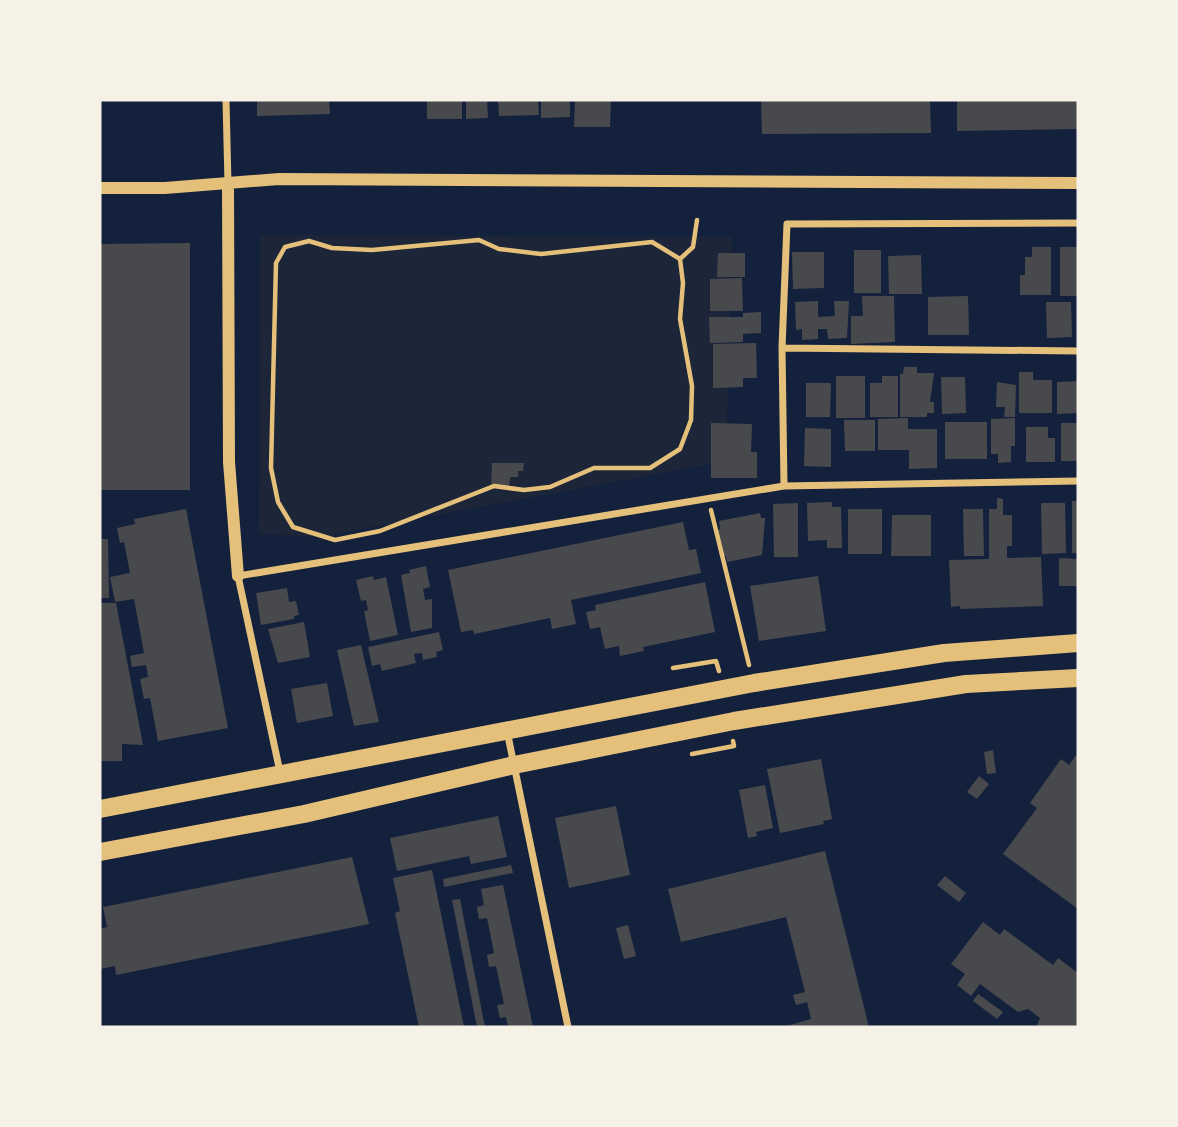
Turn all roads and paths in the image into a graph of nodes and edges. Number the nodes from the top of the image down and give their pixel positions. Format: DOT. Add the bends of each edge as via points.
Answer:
graph roads {
  1 [pos="226,100"];
  2 [pos="1078,183"];
  3 [pos="228,184"];
  4 [pos="100,188"];
  5 [pos="698,220"];
  6 [pos="1078,223"];
  7 [pos="680,259"];
  8 [pos="782,348"];
  9 [pos="1078,351"];
  10 [pos="1078,481"];
  11 [pos="784,485"];
  12 [pos="708,498"];
  13 [pos="238,576"];
  14 [pos="1078,643"];
  15 [pos="716,660"];
  16 [pos="673,668"];
  17 [pos="1078,678"];
  18 [pos="754,683"];
  19 [pos="507,731"];
  20 [pos="734,746"];
  21 [pos="692,754"];
  22 [pos="514,765"];
  23 [pos="280,772"];
  24 [pos="100,808"];
  25 [pos="100,852"];
  26 [pos="568,1027"];
  1 -- 3 [label="street"];
  2 -- 3 [label="street" via="279,179"];
  3 -- 4 [label="street"];
  3 -- 13 [label="street" via="229,462"];
  5 -- 7 [label="path" via="693,247"];
  6 -- 8 [label="street" via="787,224"];
  7 -- 7 [label="path" via="680,319 692,386 691,420 680,449 650,468 594,468 550,487 494,486 380,531 346,538 335,540 293,527 278,502 271,468 276,263 285,247 309,241 332,248 372,250 479,240 499,249 541,254 652,242"];
  8 -- 9 [label="street"];
  8 -- 11 [label="street"];
  10 -- 11 [label="street"];
  11 -- 12 [label="street"];
  12 -- 13 [label="street"];
  12 -- 18 [label="path"];
  13 -- 23 [label="street"];
  14 -- 18 [label="highway" via="944,653"];
  15 -- 16 [label="path"];
  17 -- 22 [label="highway" via="966,684 734,721"];
  18 -- 19 [label="highway"];
  19 -- 22 [label="street"];
  19 -- 23 [label="highway"];
  20 -- 21 [label="path"];
  22 -- 25 [label="highway" via="303,814"];
  22 -- 26 [label="street"];
  23 -- 24 [label="highway"];
}
